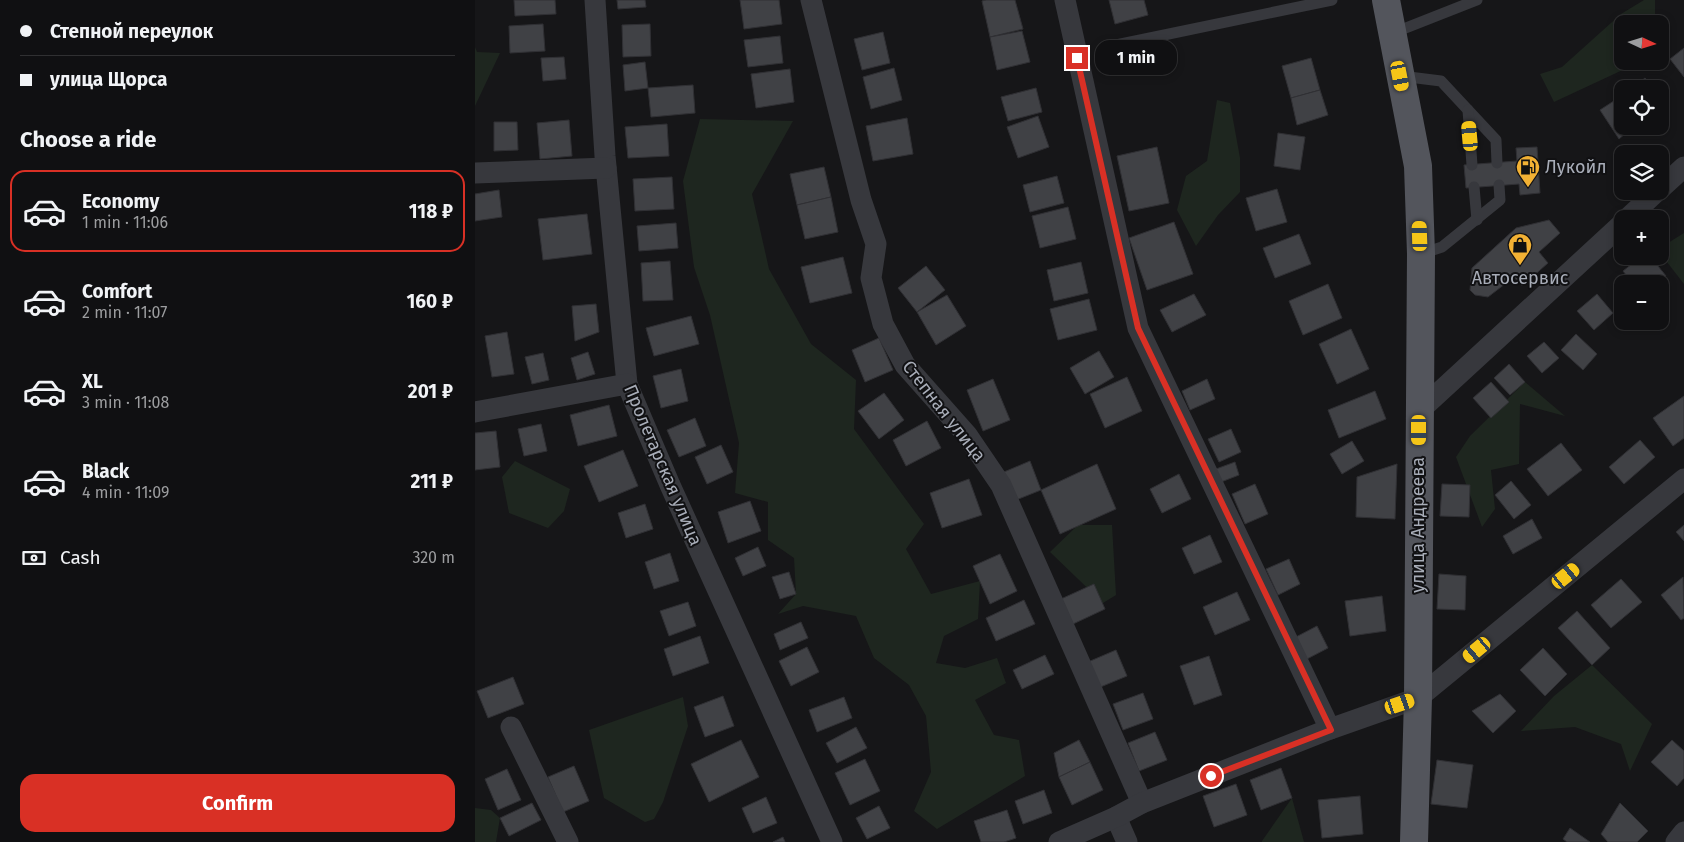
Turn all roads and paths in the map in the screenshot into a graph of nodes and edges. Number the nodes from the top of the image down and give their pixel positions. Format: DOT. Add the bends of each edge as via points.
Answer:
graph roads {
  1 [pos="595,0"];
  2 [pos="811,0"];
  3 [pos="1065,0"];
  4 [pos="1332,0"];
  5 [pos="1387,0"];
  6 [pos="1477,0"];
  7 [pos="1393,32"];
  8 [pos="1115,45"];
  9 [pos="1400,76"];
  10 [pos="1468,110"];
  11 [pos="1497,163"];
  12 [pos="1472,165"];
  13 [pos="1684,167"];
  14 [pos="606,168"];
  15 [pos="475,173"];
  16 [pos="1669,181"];
  17 [pos="1499,185"];
  18 [pos="1474,187"];
  19 [pos="1648,200"];
  20 [pos="1637,210"];
  21 [pos="1477,220"];
  22 [pos="1614,231"];
  23 [pos="1421,254"];
  24 [pos="627,384"];
  25 [pos="1419,411"];
  26 [pos="475,412"];
  27 [pos="1684,479"];
  28 [pos="1418,698"];
  29 [pos="511,727"];
  30 [pos="1331,730"];
  31 [pos="1143,803"];
  32 [pos="1116,817"];
  33 [pos="1684,832"];
  34 [pos="567,842"];
  35 [pos="831,842"];
  36 [pos="1059,842"];
  37 [pos="1127,842"];
  38 [pos="1414,842"];
  39 [pos="1676,842"];
  1 -- 14 [label="street, Пролетарская улица"];
  2 -- 31 [label="street, Степная улица" via="861,200 876,244 871,278 883,324 905,366 967,435 1001,485"];
  3 -- 30 [label="street" via="1138,328"];
  4 -- 8 [label="lane"];
  5 -- 7 [label="main road, улица Андреева"];
  6 -- 7 [label="lane"];
  7 -- 9 [label="main road, улица Андреева"];
  9 -- 10 [label="lane" via="1441,82"];
  9 -- 23 [label="main road, улица Андреева" via="1418,166"];
  10 -- 11 [label="lane" via="1495,140"];
  10 -- 12 [label="lane"];
  13 -- 16 [label="street"];
  14 -- 15 [label="street"];
  14 -- 24 [label="street, Пролетарская улица"];
  17 -- 21 [label="lane" via="1500,200"];
  18 -- 21 [label="lane"];
  19 -- 20 [label="street"];
  21 -- 23 [label="lane" via="1442,248"];
  22 -- 25 [label="street"];
  23 -- 25 [label="main road, улица Андреева"];
  24 -- 26 [label="street"];
  24 -- 35 [label="street, Пролетарская улица"];
  25 -- 28 [label="main road, улица Андреева"];
  27 -- 28 [label="street"];
  28 -- 30 [label="street"];
  28 -- 38 [label="main road, улица Андреева"];
  29 -- 34 [label="street"];
  30 -- 31 [label="street"];
  31 -- 32 [label="street"];
  32 -- 36 [label="street"];
  32 -- 37 [label="street"];
  33 -- 39 [label="street"];
}
